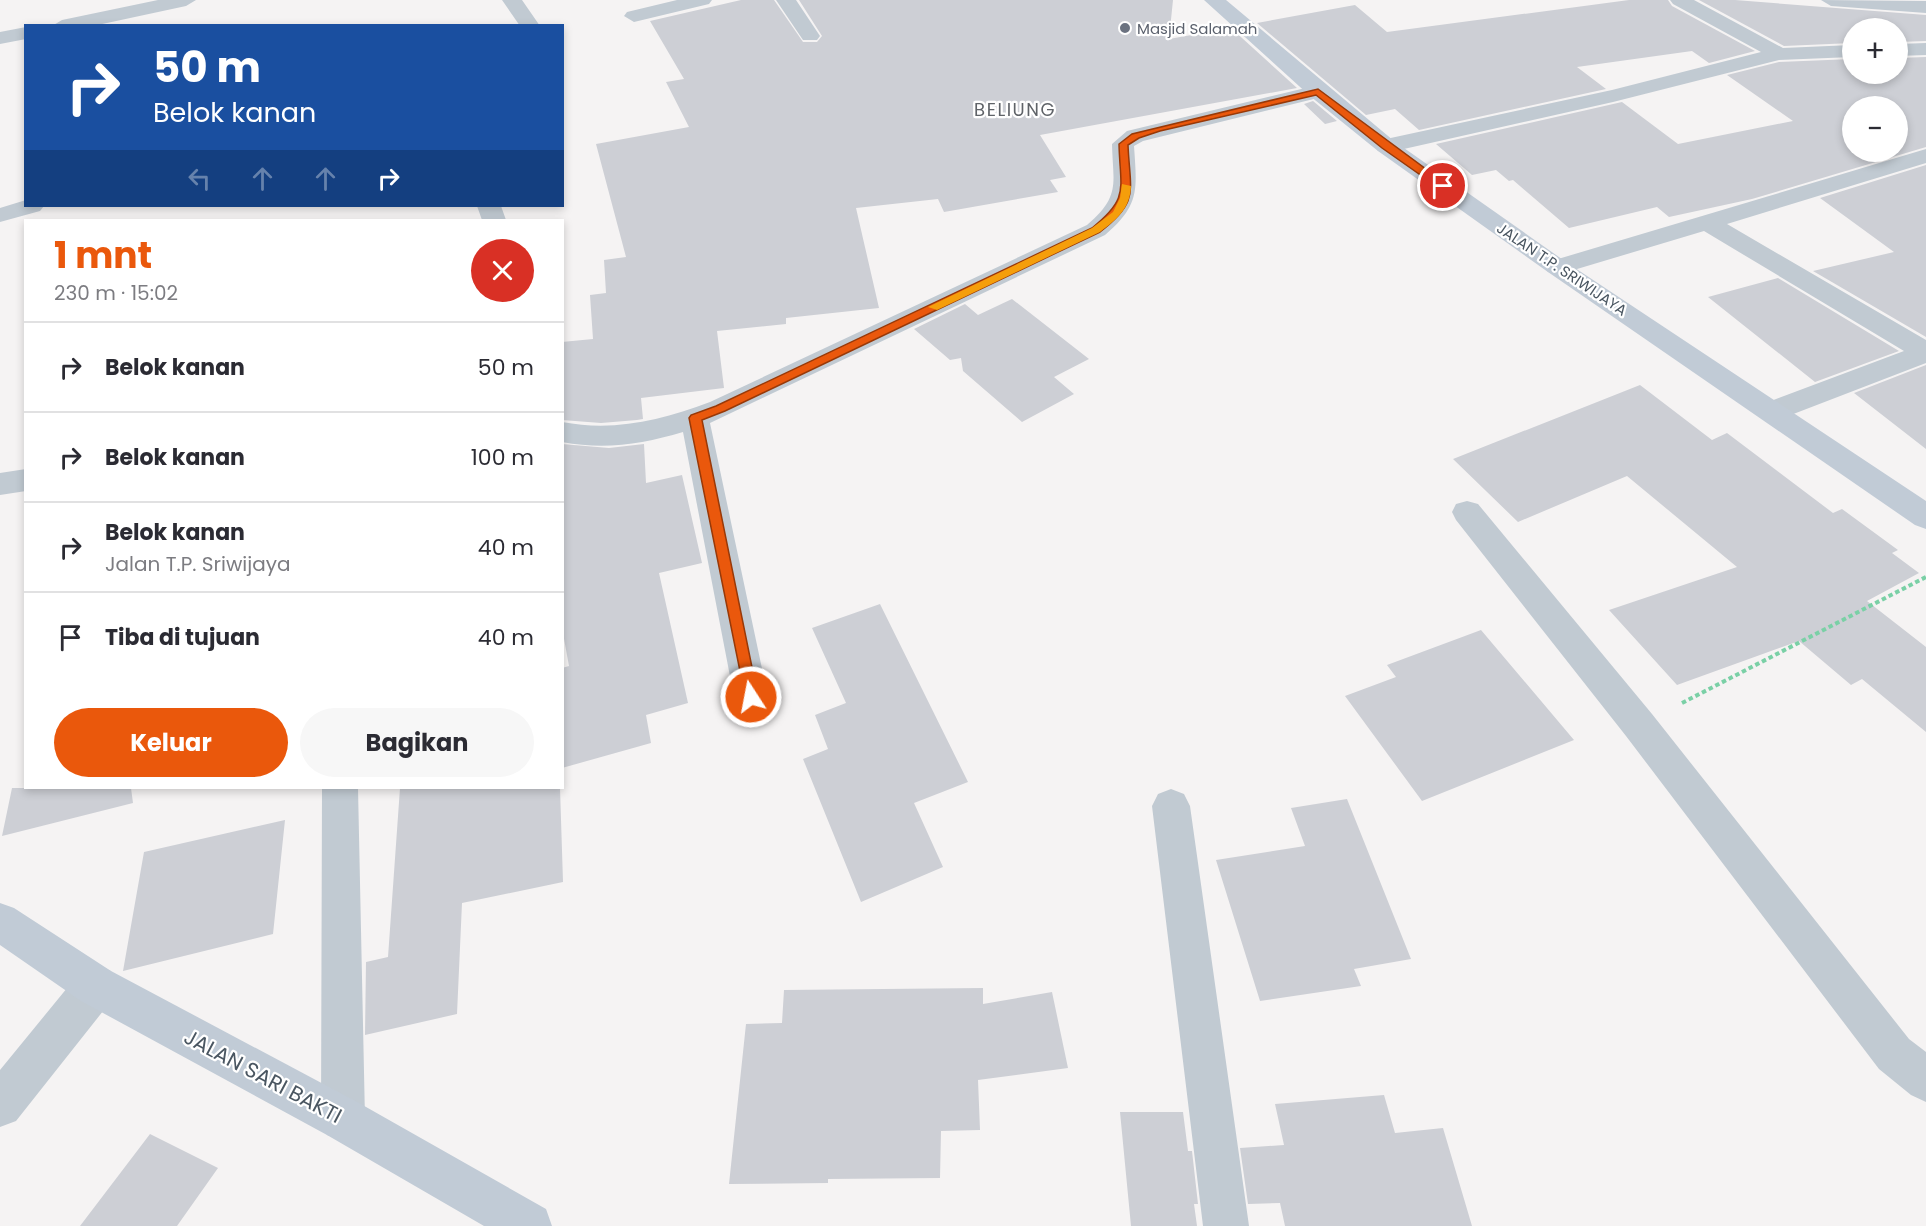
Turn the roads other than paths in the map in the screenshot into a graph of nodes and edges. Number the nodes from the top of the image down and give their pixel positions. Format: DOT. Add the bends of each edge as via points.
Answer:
graph roads {
  1 [pos="186,0"];
  2 [pos="512,0"];
  3 [pos="702,0"];
  4 [pos="786,0"];
  5 [pos="1214,0"];
  6 [pos="1680,0"];
  7 [pos="1831,0"];
  8 [pos="1926,7"];
  9 [pos="634,16"];
  10 [pos="72,24"];
  11 [pos="529,24"];
  12 [pos="24,33"];
  13 [pos="810,36"];
  14 [pos="0,38"];
  15 [pos="1926,48"];
  16 [pos="1908,49"];
  17 [pos="1842,51"];
  18 [pos="1779,54"];
  19 [pos="1318,92"];
  20 [pos="1386,146"];
  21 [pos="1926,156"];
  22 [pos="28,207"];
  23 [pos="0,215"];
  24 [pos="1707,222"];
  25 [pos="1557,267"];
  26 [pos="1926,352"];
  27 [pos="1773,411"];
  28 [pos="695,418"];
  29 [pos="564,433"];
  30 [pos="24,480"];
  31 [pos="0,484"];
  32 [pos="1467,512"];
  33 [pos="1926,518"];
  34 [pos="751,697"];
  35 [pos="340,789"];
  36 [pos="1171,806"];
  37 [pos="0,922"];
  38 [pos="96,986"];
  39 [pos="1926,1080"];
  40 [pos="0,1105"];
  41 [pos="343,1119"];
  42 [pos="529,1226"];
  43 [pos="1226,1226"];
  1 -- 10 [label="street"];
  2 -- 11 [label="street"];
  3 -- 9 [label="street"];
  4 -- 13 [label="street"];
  5 -- 19 [label="main road, JALAN T.P. SRIWIJAYA"];
  6 -- 18 [label="street"];
  7 -- 8 [label="street"];
  12 -- 14 [label="street"];
  15 -- 16 [label="street"];
  17 -- 18 [label="street"];
  18 -- 20 [label="street" via="1613,96"];
  19 -- 20 [label="main road, JALAN T.P. SRIWIJAYA"];
  19 -- 28 [label="street" via="1135,136 1123,144 1125,198 1118,213 1096,230"];
  20 -- 25 [label="main road, JALAN T.P. SRIWIJAYA"];
  21 -- 24 [label="street"];
  22 -- 23 [label="street"];
  24 -- 25 [label="street"];
  24 -- 26 [label="street"];
  25 -- 27 [label="main road, JALAN T.P. SRIWIJAYA"];
  26 -- 27 [label="street"];
  27 -- 33 [label="main road, JALAN T.P. SRIWIJAYA"];
  28 -- 29 [label="street" via="630,435 582,438"];
  28 -- 34 [label="street"];
  30 -- 31 [label="street"];
  32 -- 39 [label="street" via="1639,725 1894,1054"];
  35 -- 41 [label="street"];
  36 -- 43 [label="street"];
  37 -- 38 [label="main road, JALAN SARI BAKTI"];
  38 -- 40 [label="street"];
  38 -- 41 [label="main road, JALAN SARI BAKTI"];
  41 -- 42 [label="main road, JALAN SARI BAKTI"];
}
